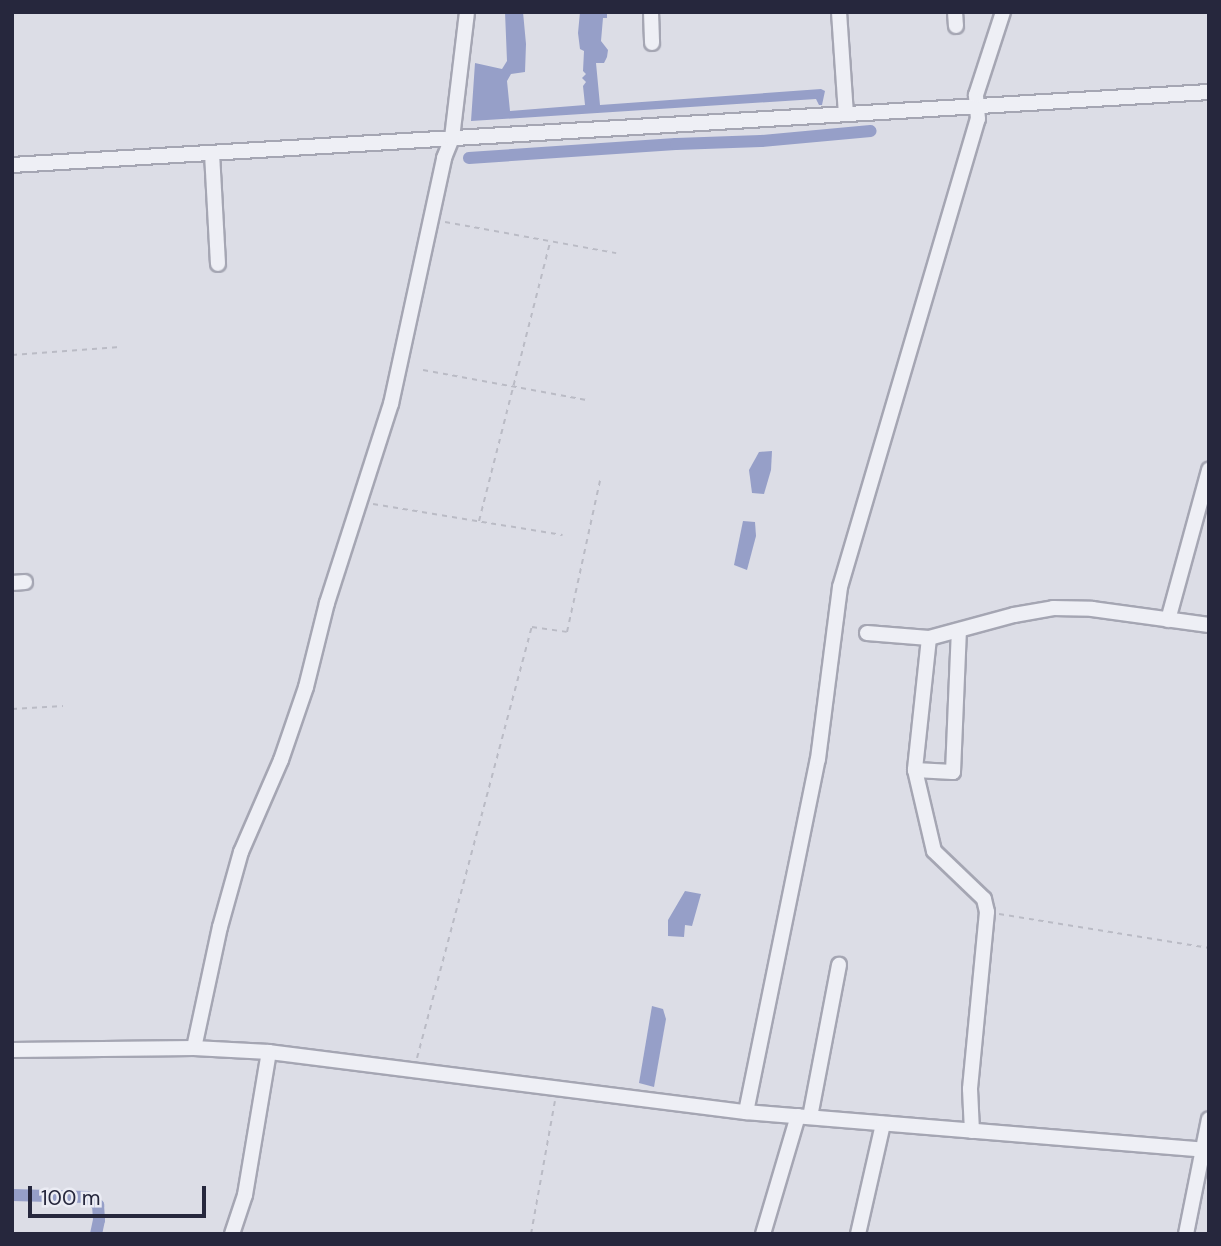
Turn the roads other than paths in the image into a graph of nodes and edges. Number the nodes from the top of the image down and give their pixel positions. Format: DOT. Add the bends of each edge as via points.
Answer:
graph roads {
  1 [pos="467,12"];
  2 [pos="650,12"];
  3 [pos="839,12"];
  4 [pos="1003,12"];
  5 [pos="652,43"];
  6 [pos="1209,92"];
  7 [pos="977,106"];
  8 [pos="846,114"];
  9 [pos="452,138"];
  10 [pos="212,153"];
  11 [pos="12,165"];
  12 [pos="218,264"];
  13 [pos="1209,470"];
  14 [pos="1168,620"];
  15 [pos="1209,625"];
  16 [pos="959,631"];
  17 [pos="867,633"];
  18 [pos="929,638"];
  19 [pos="915,771"];
  20 [pos="839,965"];
  21 [pos="194,1048"];
  22 [pos="12,1050"];
  23 [pos="269,1052"];
  24 [pos="746,1112"];
  25 [pos="804,1117"];
  26 [pos="1209,1119"];
  27 [pos="883,1124"];
  28 [pos="972,1131"];
  29 [pos="1206,1150"];
  30 [pos="232,1234"];
  31 [pos="763,1234"];
  32 [pos="858,1234"];
  33 [pos="1186,1234"];
  1 -- 9 [label="street"];
  2 -- 5 [label="street"];
  3 -- 8 [label="street"];
  4 -- 7 [label="street" via="976,95"];
  6 -- 7 [label="street"];
  7 -- 8 [label="street"];
  7 -- 24 [label="street" via="978,119 840,587 818,759"];
  8 -- 9 [label="street"];
  9 -- 10 [label="street"];
  9 -- 21 [label="street" via="391,404 327,603 306,687 241,852"];
  10 -- 11 [label="street"];
  10 -- 12 [label="street"];
  13 -- 14 [label="street"];
  14 -- 15 [label="street"];
  14 -- 16 [label="street" via="1053,608"];
  16 -- 18 [label="street"];
  16 -- 19 [label="street" via="953,772"];
  17 -- 18 [label="street"];
  18 -- 19 [label="street"];
  19 -- 28 [label="street" via="934,851 984,899 987,912 970,1089"];
  20 -- 25 [label="street"];
  21 -- 22 [label="street"];
  21 -- 23 [label="street"];
  23 -- 24 [label="street"];
  23 -- 30 [label="street" via="245,1195"];
  24 -- 25 [label="street"];
  25 -- 27 [label="street"];
  25 -- 31 [label="street"];
  26 -- 29 [label="street"];
  27 -- 28 [label="street"];
  27 -- 32 [label="street"];
  28 -- 29 [label="street"];
  29 -- 33 [label="street"];
}
